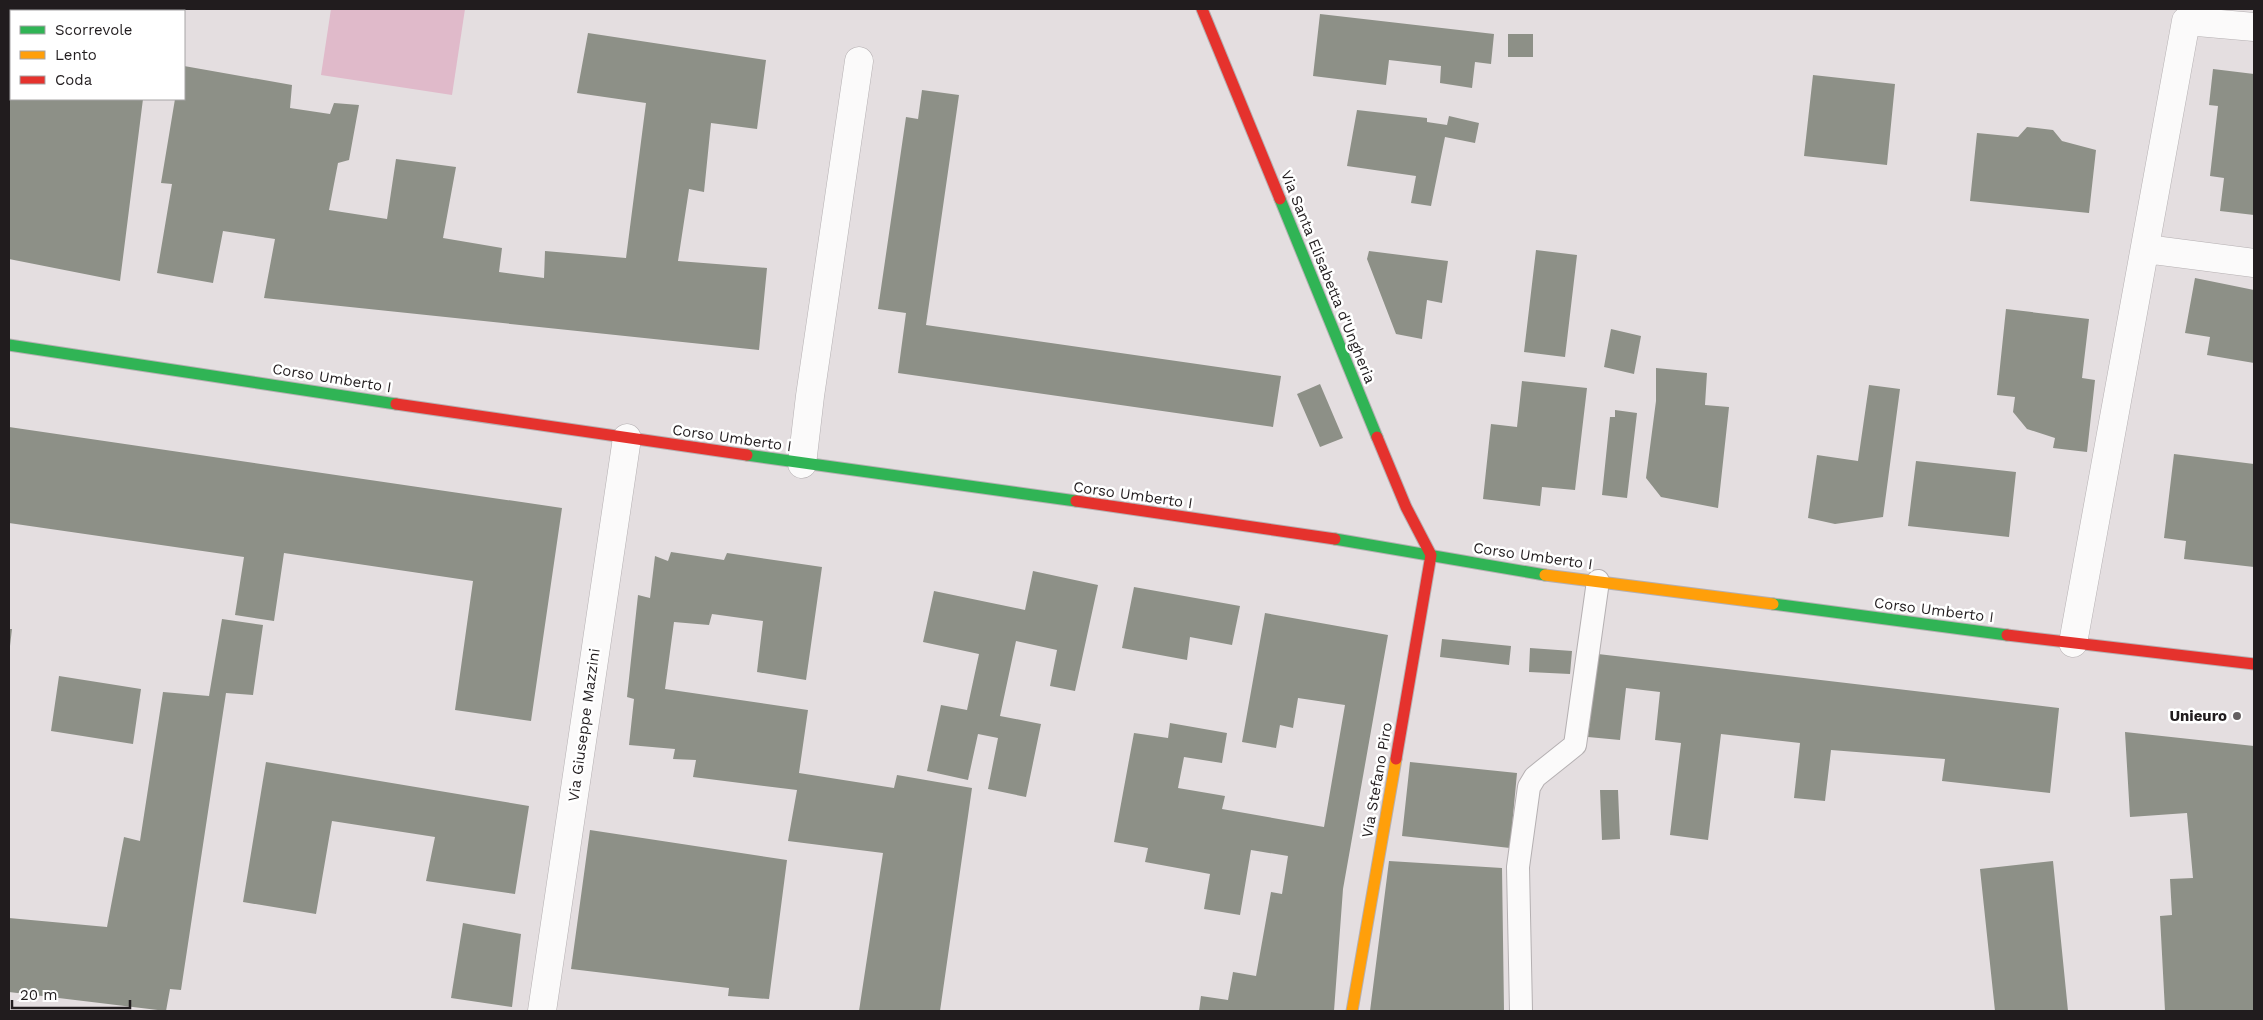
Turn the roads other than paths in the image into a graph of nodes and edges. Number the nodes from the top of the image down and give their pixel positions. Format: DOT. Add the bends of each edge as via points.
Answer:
graph roads {
  1 [pos="1202,9"];
  2 [pos="2254,27"];
  3 [pos="860,61"];
  4 [pos="2146,249"];
  5 [pos="2254,262"];
  6 [pos="9,345"];
  7 [pos="627,438"];
  8 [pos="802,464"];
  9 [pos="1431,555"];
  10 [pos="1598,581"];
  11 [pos="2073,643"];
  12 [pos="2254,664"];
  13 [pos="542,1011"];
  14 [pos="1352,1011"];
  15 [pos="1521,1011"];
  1 -- 9 [label="street, Via Santa Elisabetta d'Ungheria" via="1402,498"];
  2 -- 4 [label="street" via="2186,20"];
  3 -- 8 [label="street"];
  4 -- 5 [label="street"];
  4 -- 11 [label="street"];
  6 -- 7 [label="street, Corso Umberto I"];
  7 -- 8 [label="street, Corso Umberto I"];
  7 -- 13 [label="street, Via Giuseppe Mazzini"];
  8 -- 9 [label="street, Corso Umberto I"];
  9 -- 10 [label="street, Corso Umberto I" via="1513,571"];
  9 -- 14 [label="street, Via Stefano Piro"];
  10 -- 11 [label="street, Corso Umberto I"];
  10 -- 15 [label="lane" via="1575,745 1535,776 1529,788 1518,867"];
  11 -- 12 [label="street, Corso Umberto I"];
}
